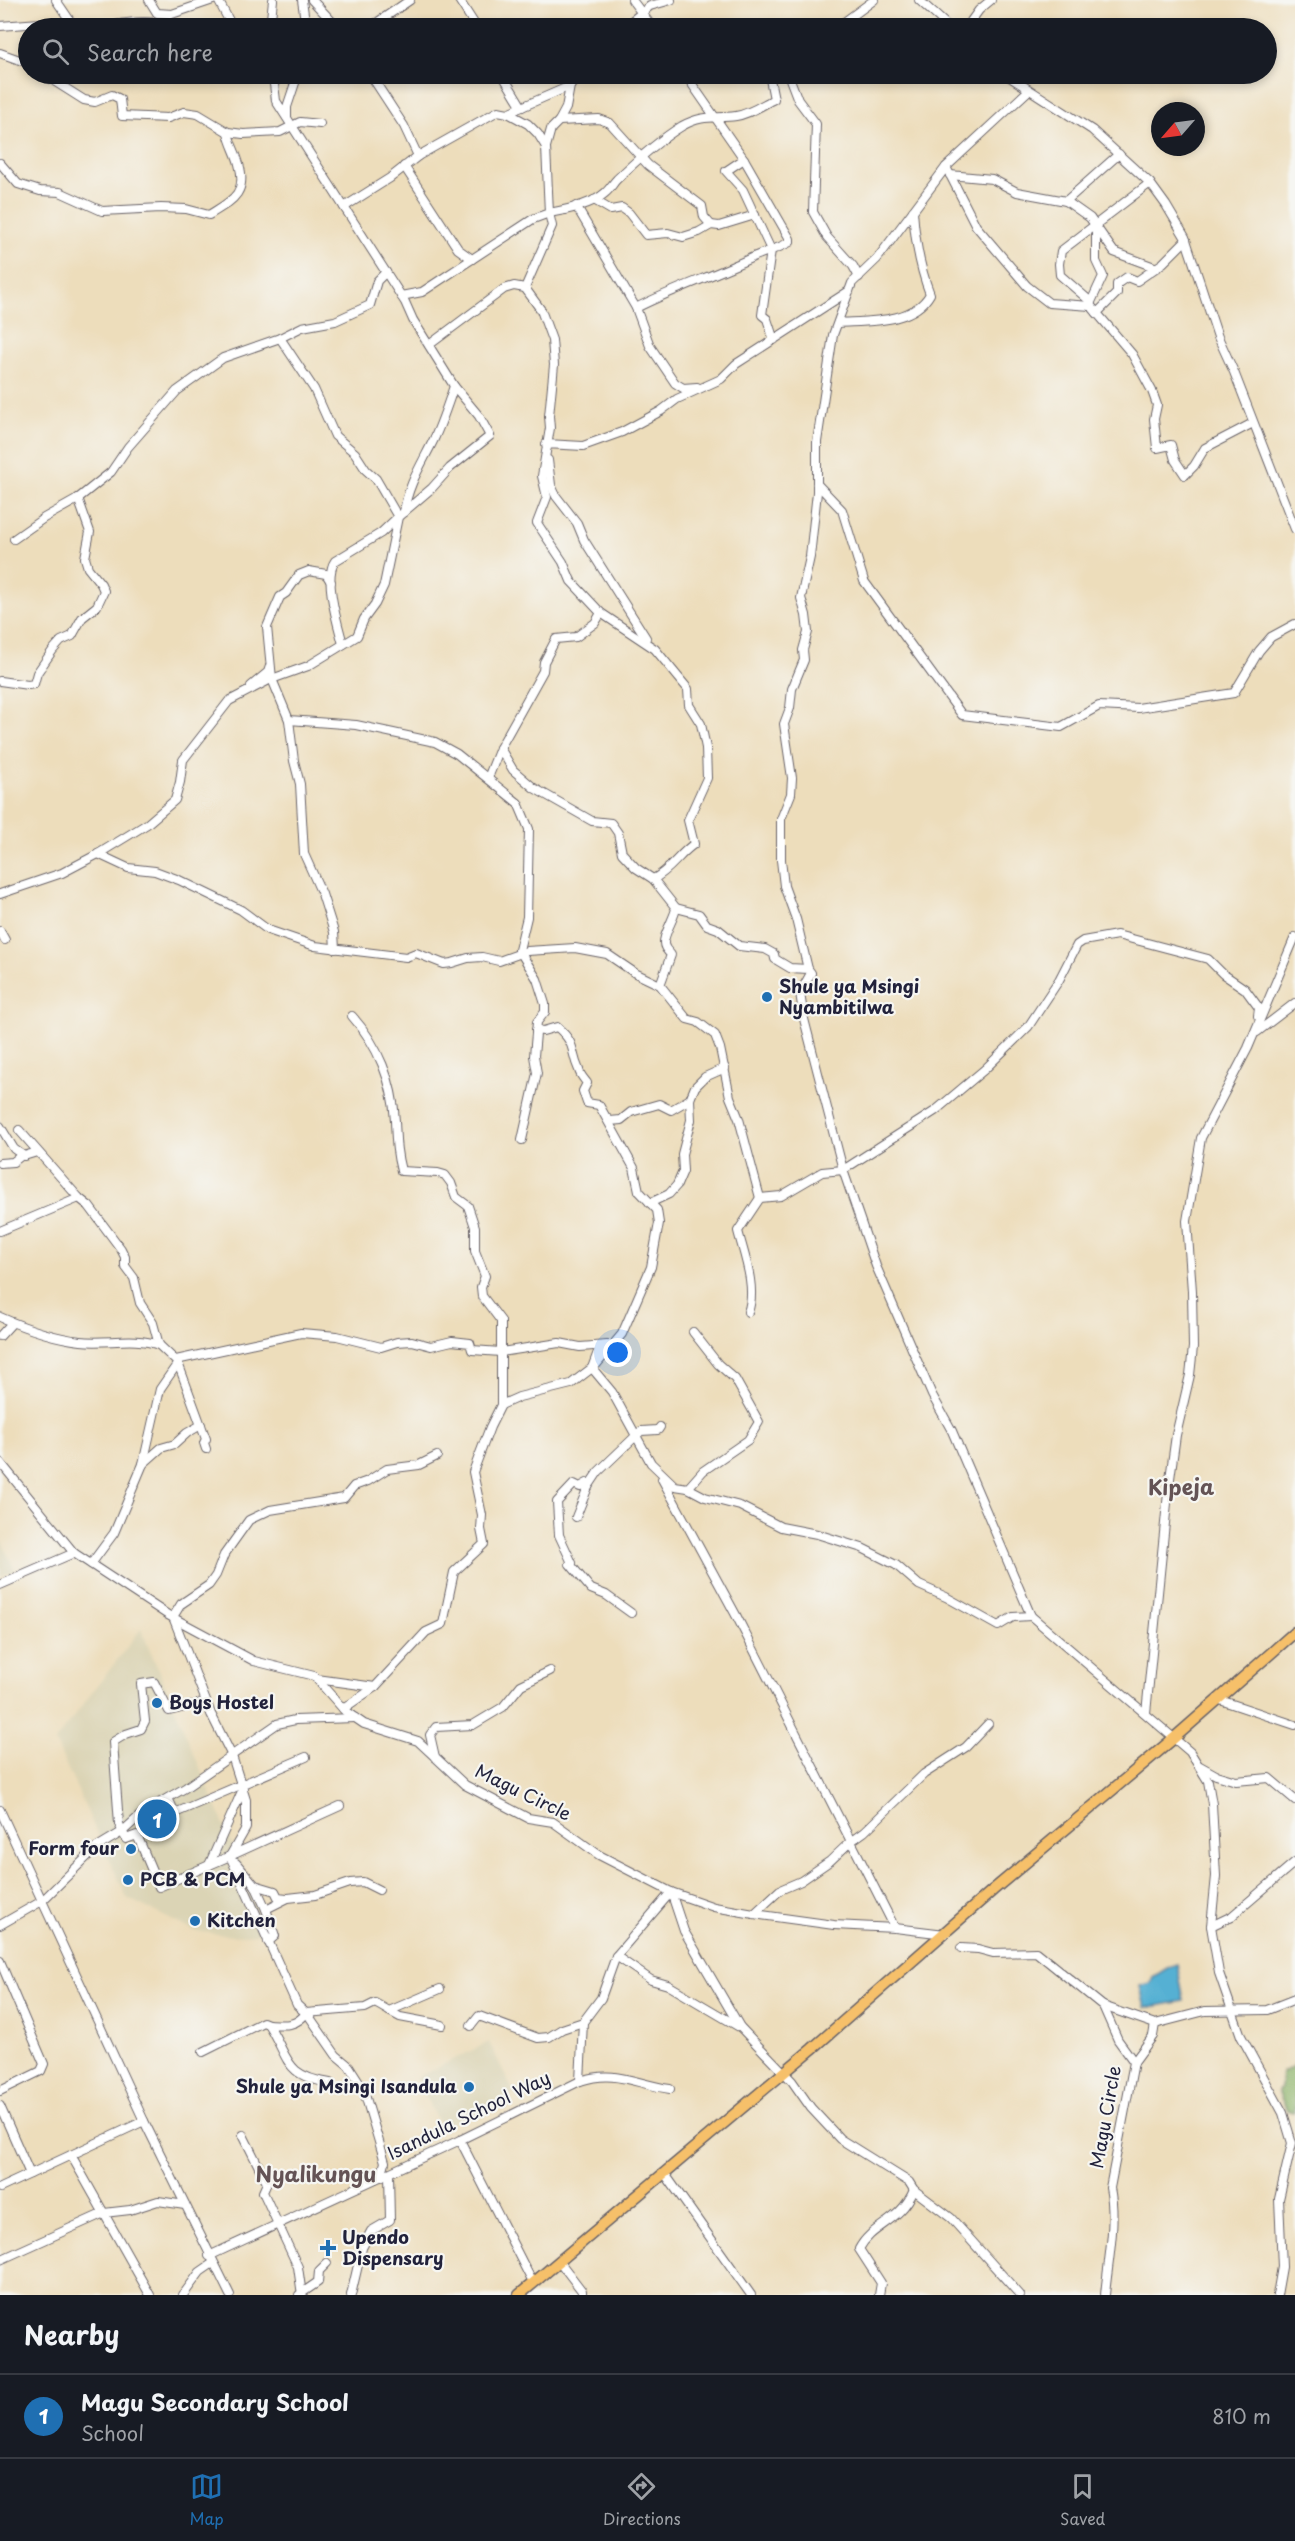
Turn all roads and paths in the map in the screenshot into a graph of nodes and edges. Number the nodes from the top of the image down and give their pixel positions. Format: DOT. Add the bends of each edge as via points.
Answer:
graph roads {
  1 [pos="56,0"];
  2 [pos="149,0"];
  3 [pos="213,0"];
  4 [pos="218,0"];
  5 [pos="273,0"];
  6 [pos="302,0"];
  7 [pos="312,0"];
  8 [pos="410,0"];
  9 [pos="459,0"];
  10 [pos="632,0"];
  11 [pos="671,0"];
  12 [pos="874,0"];
  13 [pos="919,0"];
  14 [pos="991,0"];
  15 [pos="641,12"];
  16 [pos="69,18"];
  17 [pos="227,18"];
  18 [pos="271,18"];
  19 [pos="305,18"];
  20 [pos="329,18"];
  21 [pos="384,18"];
  22 [pos="471,18"];
  23 [pos="634,18"];
  24 [pos="646,18"];
  25 [pos="850,18"];
  26 [pos="939,18"];
  27 [pos="972,18"];
  28 [pos="18,25"];
  29 [pos="0,26"];
  30 [pos="0,53"];
  31 [pos="18,59"];
  32 [pos="58,84"];
  33 [pos="274,84"];
  34 [pos="294,84"];
  35 [pos="377,84"];
  36 [pos="508,84"];
  37 [pos="692,84"];
  38 [pos="771,84"];
  39 [pos="792,84"];
  40 [pos="1020,84"];
  41 [pos="570,86"];
  42 [pos="1029,90"];
  43 [pos="522,107"];
  44 [pos="508,113"];
  45 [pos="715,115"];
  46 [pos="287,117"];
  47 [pos="559,121"];
  48 [pos="320,124"];
  49 [pos="293,128"];
  50 [pos="228,132"];
  51 [pos="546,147"];
  52 [pos="1119,154"];
  53 [pos="418,156"];
  54 [pos="641,157"];
  55 [pos="744,159"];
  56 [pos="0,164"];
  57 [pos="404,166"];
  58 [pos="948,171"];
  59 [pos="1150,183"];
  60 [pos="594,200"];
  61 [pos="1066,201"];
  62 [pos="576,206"];
  63 [pos="344,207"];
  64 [pos="913,211"];
  65 [pos="549,213"];
  66 [pos="755,215"];
  67 [pos="711,225"];
  68 [pos="1096,226"];
  69 [pos="1186,240"];
  70 [pos="771,250"];
  71 [pos="472,259"];
  72 [pos="1157,268"];
  73 [pos="386,272"];
  74 [pos="859,277"];
  75 [pos="525,288"];
  76 [pos="850,291"];
  77 [pos="401,296"];
  78 [pos="1090,304"];
  79 [pos="636,308"];
  80 [pos="1097,313"];
  81 [pos="838,322"];
  82 [pos="280,338"];
  83 [pos="774,340"];
  84 [pos="429,345"];
  85 [pos="454,386"];
  86 [pos="700,387"];
  87 [pos="1253,423"];
  88 [pos="546,444"];
  89 [pos="817,484"];
  90 [pos="78,498"];
  91 [pos="401,514"];
  92 [pos="1295,529"];
  93 [pos="14,539"];
  94 [pos="331,582"];
  95 [pos="600,613"];
  96 [pos="1295,624"];
  97 [pos="343,644"];
  98 [pos="650,645"];
  99 [pos="270,666"];
  100 [pos="271,680"];
  101 [pos="0,681"];
  102 [pos="246,691"];
  103 [pos="289,720"];
  104 [pos="500,748"];
  105 [pos="488,778"];
  106 [pos="98,854"];
  107 [pos="653,879"];
  108 [pos="0,894"];
  109 [pos="676,908"];
  110 [pos="0,931"];
  111 [pos="1295,937"];
  112 [pos="5,940"];
  113 [pos="335,949"];
  114 [pos="521,954"];
  115 [pos="808,969"];
  116 [pos="660,985"];
  117 [pos="1295,1003"];
  118 [pos="352,1016"];
  119 [pos="1257,1025"];
  120 [pos="536,1030"];
  121 [pos="1250,1040"];
  122 [pos="725,1068"];
  123 [pos="690,1099"];
  124 [pos="607,1118"];
  125 [pos="0,1126"];
  126 [pos="19,1130"];
  127 [pos="522,1140"];
  128 [pos="37,1152"];
  129 [pos="22,1155"];
  130 [pos="0,1163"];
  131 [pos="843,1170"];
  132 [pos="79,1198"];
  133 [pos="760,1198"];
  134 [pos="650,1203"];
  135 [pos="0,1231"];
  136 [pos="0,1310"];
  137 [pos="748,1312"];
  138 [pos="6,1320"];
  139 [pos="693,1332"];
  140 [pos="0,1336"];
  141 [pos="613,1344"];
  142 [pos="159,1345"];
  143 [pos="501,1352"];
  144 [pos="177,1362"];
  145 [pos="592,1368"];
  146 [pos="501,1405"];
  147 [pos="201,1425"];
  148 [pos="660,1427"];
  149 [pos="636,1436"];
  150 [pos="206,1449"];
  151 [pos="437,1455"];
  152 [pos="0,1462"];
  153 [pos="143,1464"];
  154 [pos="659,1473"];
  155 [pos="588,1487"];
  156 [pos="688,1488"];
  157 [pos="576,1517"];
  158 [pos="74,1553"];
  159 [pos="91,1564"];
  160 [pos="0,1585"];
  161 [pos="631,1613"];
  162 [pos="1031,1616"];
  163 [pos="173,1617"];
  164 [pos="1295,1632"];
  165 [pos="550,1671"];
  166 [pos="317,1679"];
  167 [pos="375,1687"];
  168 [pos="1217,1699"];
  169 [pos="206,1702"];
  170 [pos="343,1709"];
  171 [pos="1146,1713"];
  172 [pos="355,1718"];
  173 [pos="988,1724"];
  174 [pos="1295,1725"];
  175 [pos="1173,1739"];
  176 [pos="232,1756"];
  177 [pos="306,1757"];
  178 [pos="435,1758"];
  179 [pos="1198,1765"];
  180 [pos="242,1786"];
  181 [pos="168,1798"];
  182 [pos="1295,1800"];
  183 [pos="340,1806"];
  184 [pos="0,1810"];
  185 [pos="122,1832"];
  186 [pos="850,1842"];
  187 [pos="230,1856"];
  188 [pos="1295,1862"];
  189 [pos="209,1865"];
  190 [pos="255,1885"];
  191 [pos="379,1890"];
  192 [pos="671,1892"];
  193 [pos="288,1899"];
  194 [pos="42,1901"];
  195 [pos="266,1909"];
  196 [pos="754,1914"];
  197 [pos="0,1925"];
  198 [pos="1211,1926"];
  199 [pos="895,1928"];
  200 [pos="945,1934"];
  201 [pos="268,1942"];
  202 [pos="961,1948"];
  203 [pos="616,1956"];
  204 [pos="0,1961"];
  205 [pos="440,1989"];
  206 [pos="1295,1999"];
  207 [pos="1103,2006"];
  208 [pos="1232,2009"];
  209 [pos="389,2011"];
  210 [pos="306,2013"];
  211 [pos="584,2022"];
  212 [pos="268,2024"];
  213 [pos="1155,2024"];
  214 [pos="442,2025"];
  215 [pos="471,2026"];
  216 [pos="741,2028"];
  217 [pos="203,2052"];
  218 [pos="1134,2061"];
  219 [pos="783,2074"];
  220 [pos="580,2081"];
  221 [pos="330,2083"];
  222 [pos="670,2089"];
  223 [pos="0,2091"];
  224 [pos="0,2106"];
  225 [pos="144,2121"];
  226 [pos="243,2135"];
  227 [pos="460,2140"];
  228 [pos="71,2155"];
  229 [pos="30,2174"];
  230 [pos="665,2174"];
  231 [pos="385,2175"];
  232 [pos="0,2188"];
  233 [pos="914,2190"];
  234 [pos="185,2205"];
  235 [pos="104,2213"];
  236 [pos="277,2225"];
  237 [pos="0,2260"];
  238 [pos="211,2260"];
  239 [pos="559,2261"];
  240 [pos="327,2263"];
  241 [pos="533,2283"];
  242 [pos="300,2294"];
  243 [pos="749,2294"];
  244 [pos="150,2295"];
  245 [pos="183,2295"];
  246 [pos="230,2295"];
  247 [pos="351,2295"];
  248 [pos="519,2295"];
  249 [pos="582,2295"];
  250 [pos="879,2295"];
  251 [pos="1020,2295"];
  252 [pos="1105,2295"];
  253 [pos="1277,2295"];
  1 -- 16 [label="street"];
  2 -- 3 [label="street" via="157,13 172,14"];
  4 -- 17 [label="street"];
  5 -- 18 [label="street"];
  6 -- 19 [label="street"];
  7 -- 20 [label="street"];
  8 -- 21 [label="street"];
  9 -- 22 [label="street"];
  10 -- 15 [label="street"];
  11 -- 15 [label="street"];
  12 -- 25 [label="street"];
  13 -- 26 [label="street"];
  14 -- 27 [label="street"];
  15 -- 23 [label="street"];
  15 -- 24 [label="street"];
  28 -- 29 [label="street"];
  30 -- 31 [label="street"];
  32 -- 50 [label="street" via="84,100 95,102 112,95 120,99 122,116 168,118 184,112 198,114"];
  33 -- 46 [label="street" via="276,100"];
  34 -- 46 [label="street" via="286,107"];
  35 -- 53 [label="street"];
  36 -- 43 [label="street"];
  37 -- 45 [label="street"];
  38 -- 45 [label="street" via="774,99 736,116"];
  39 -- 74 [label="street" via="798,100 816,124 813,212 827,237"];
  40 -- 42 [label="street"];
  41 -- 43 [label="street"];
  41 -- 47 [label="street"];
  42 -- 52 [label="street" via="1092,130"];
  42 -- 58 [label="street"];
  43 -- 44 [label="street"];
  44 -- 51 [label="street" via="528,124"];
  44 -- 53 [label="street" via="498,111"];
  45 -- 54 [label="street" via="682,127"];
  45 -- 55 [label="street"];
  46 -- 49 [label="street"];
  47 -- 51 [label="street" via="551,129"];
  47 -- 54 [label="street" via="599,119 610,123"];
  48 -- 49 [label="street" via="300,123"];
  49 -- 50 [label="street" via="280,132"];
  49 -- 63 [label="street"];
  50 -- 56 [label="street" via="242,186 235,198 208,215 161,208 102,211 60,192 18,184"];
  51 -- 65 [label="street"];
  52 -- 59 [label="street"];
  52 -- 61 [label="street"];
  53 -- 57 [label="street"];
  54 -- 60 [label="street"];
  54 -- 67 [label="street" via="702,206"];
  55 -- 66 [label="street" via="727,169 726,174 743,190"];
  55 -- 70 [label="street" via="790,239 786,245"];
  57 -- 63 [label="street"];
  57 -- 71 [label="street" via="458,249"];
  58 -- 61 [label="street" via="992,178 1017,192"];
  58 -- 64 [label="street"];
  58 -- 78 [label="street" via="976,226 1027,286 1049,303"];
  59 -- 68 [label="street"];
  59 -- 69 [label="street"];
  60 -- 62 [label="street"];
  60 -- 67 [label="street" via="611,210 622,208 646,235 668,233 683,237"];
  61 -- 68 [label="street"];
  62 -- 65 [label="street"];
  62 -- 79 [label="street"];
  63 -- 73 [label="street"];
  64 -- 74 [label="street"];
  64 -- 81 [label="street" via="915,243 930,294 924,305 888,320"];
  65 -- 71 [label="street"];
  65 -- 75 [label="street" via="552,226"];
  66 -- 67 [label="street"];
  66 -- 70 [label="street"];
  68 -- 72 [label="street" via="1114,252"];
  68 -- 78 [label="street" via="1096,261 1103,276"];
  68 -- 78 [label="street" via="1061,251 1059,264 1060,275"];
  69 -- 72 [label="street"];
  69 -- 87 [label="street" via="1218,337"];
  70 -- 79 [label="street" via="672,289"];
  70 -- 83 [label="street" via="762,315"];
  71 -- 77 [label="street" via="422,292"];
  72 -- 80 [label="street" via="1137,281 1127,277 1117,284 1118,293"];
  73 -- 77 [label="street"];
  73 -- 82 [label="street" via="377,281 370,305"];
  74 -- 76 [label="street"];
  75 -- 84 [label="street" via="504,289"];
  75 -- 88 [label="street" via="541,309 552,340 554,384"];
  76 -- 81 [label="street"];
  76 -- 83 [label="street"];
  77 -- 84 [label="street"];
  78 -- 80 [label="street"];
  79 -- 86 [label="street" via="650,346 675,383 683,388"];
  80 -- 87 [label="street" via="1132,354 1152,391 1157,448 1171,445 1185,475 1205,448"];
  81 -- 89 [label="street" via="820,407"];
  82 -- 90 [label="street" via="223,358 177,391 111,472"];
  82 -- 91 [label="street" via="314,389 335,436 355,453"];
  83 -- 86 [label="street" via="736,364 721,379"];
  84 -- 85 [label="street"];
  85 -- 91 [label="street"];
  85 -- 91 [label="street" via="490,436"];
  86 -- 88 [label="street" via="643,422 604,440 583,446"];
  87 -- 92 [label="street"];
  88 -- 95 [label="street" via="543,476 547,497 537,523 571,581"];
  88 -- 98 [label="street" via="556,496 577,523"];
  89 -- 96 [label="street" via="842,510 864,581 962,715 1061,727 1099,706 1138,708 1234,693 1271,637"];
  89 -- 115 [label="street" via="810,557 801,598 808,632 804,660 792,688 784,724 792,778 779,841 784,886"];
  90 -- 93 [label="street"];
  90 -- 101 [label="street" via="90,532 85,558 104,591 72,636 53,650 34,684"];
  91 -- 94 [label="street" via="381,533 335,561"];
  91 -- 97 [label="street" via="384,585 357,636"];
  94 -- 97 [label="street"];
  94 -- 99 [label="street" via="326,574 309,571 299,575 280,597 267,627"];
  95 -- 98 [label="street"];
  95 -- 104 [label="street" via="595,623 576,637 556,639 538,682"];
  97 -- 100 [label="street" via="308,666"];
  98 -- 107 [label="street" via="688,689 689,705 701,724 707,778 688,820 694,844 681,852 664,874"];
  99 -- 100 [label="street"];
  99 -- 102 [label="street"];
  100 -- 102 [label="street"];
  100 -- 103 [label="street"];
  102 -- 106 [label="street" via="229,701 183,759 175,800 147,824"];
  103 -- 105 [label="street" via="356,725 435,742"];
  103 -- 113 [label="street" via="300,784 304,854 322,894"];
  104 -- 105 [label="street"];
  104 -- 107 [label="street" via="513,770 555,801 592,821 611,823 618,833 622,853"];
  105 -- 114 [label="street" via="518,802 529,829 527,917"];
  106 -- 108 [label="street" via="62,873"];
  106 -- 113 [label="street" via="128,868 155,871 188,884 241,910 268,930"];
  107 -- 109 [label="street"];
  109 -- 115 [label="street" via="699,914 739,946 765,949 790,968"];
  109 -- 116 [label="street" via="664,939 663,945 670,955"];
  110 -- 112 [label="street"];
  111 -- 119 [label="street"];
  113 -- 114 [label="street" via="406,957 416,953 444,964 482,957 504,960"];
  114 -- 116 [label="street" via="563,948 607,954"];
  114 -- 120 [label="street" via="537,979 545,1004"];
  115 -- 131 [label="street" via="811,973 800,993 804,1019"];
  116 -- 122 [label="street" via="687,1019 715,1035"];
  117 -- 121 [label="street"];
  118 -- 143 [label="street" via="386,1070 401,1171 445,1175 456,1197 468,1206 476,1227 475,1251 484,1276 482,1296 501,1321"];
  119 -- 121 [label="street"];
  119 -- 131 [label="street" via="1259,1008 1245,989 1208,959 1118,934 1083,941 1034,1020 985,1069 935,1111"];
  120 -- 124 [label="street" via="557,1027 563,1032 574,1048 578,1069 587,1083 583,1091 587,1103 599,1105"];
  120 -- 127 [label="street" via="537,1073"];
  121 -- 171 [label="street" via="1201,1138 1187,1221 1192,1356 1169,1481"];
  122 -- 123 [label="street" via="705,1077"];
  122 -- 133 [label="street"];
  123 -- 124 [label="street" via="671,1110 659,1104 631,1112 621,1120"];
  123 -- 134 [label="street" via="691,1120 682,1154 683,1171 669,1194"];
  124 -- 134 [label="street" via="634,1168 639,1191"];
  125 -- 129 [label="street"];
  126 -- 128 [label="street"];
  128 -- 129 [label="street"];
  128 -- 132 [label="street"];
  129 -- 130 [label="street" via="13,1162"];
  131 -- 133 [label="street" via="822,1172 781,1196"];
  131 -- 162 [label="street" via="876,1266"];
  132 -- 135 [label="street"];
  132 -- 142 [label="street" via="121,1249"];
  133 -- 137 [label="street" via="738,1231 749,1279"];
  134 -- 141 [label="street" via="657,1210 659,1223 651,1267 633,1312"];
  136 -- 138 [label="street"];
  138 -- 140 [label="street"];
  138 -- 142 [label="street" via="61,1338 146,1340"];
  139 -- 156 [label="street" via="735,1379 759,1422 748,1440 703,1471"];
  141 -- 143 [label="street" via="580,1347 560,1343"];
  141 -- 145 [label="street"];
  142 -- 144 [label="street"];
  143 -- 144 [label="street" via="472,1350 470,1343 464,1341 431,1346 397,1342 381,1347 337,1336 301,1333"];
  143 -- 146 [label="street"];
  144 -- 147 [label="street"];
  144 -- 153 [label="street" via="160,1389"];
  145 -- 146 [label="street" via="571,1384"];
  145 -- 149 [label="street" via="612,1392"];
  146 -- 167 [label="street" via="473,1472 484,1544 454,1572 443,1624 426,1632"];
  147 -- 150 [label="street"];
  147 -- 153 [label="street" via="175,1444 161,1448"];
  148 -- 149 [label="street"];
  149 -- 154 [label="street"];
  149 -- 155 [label="street"];
  151 -- 163 [label="street" via="419,1466 387,1469 354,1486 344,1498 270,1510 249,1520 224,1555 213,1580 181,1604"];
  152 -- 158 [label="street"];
  153 -- 159 [label="street" via="114,1533"];
  154 -- 156 [label="street" via="675,1486"];
  154 -- 186 [label="street" via="738,1617"];
  155 -- 157 [label="street"];
  155 -- 161 [label="street" via="587,1483 574,1484 557,1502 560,1535 571,1564 591,1588"];
  156 -- 162 [label="street" via="740,1506 781,1527 862,1548 896,1565 920,1585 998,1626 1013,1617"];
  158 -- 159 [label="street"];
  158 -- 160 [label="street"];
  159 -- 163 [label="street"];
  162 -- 171 [label="street"];
  163 -- 166 [label="street" via="254,1661"];
  163 -- 169 [label="street"];
  164 -- 168 [label="main road"];
  165 -- 178 [label="street" via="521,1685 503,1707 472,1725 436,1727 430,1735"];
  166 -- 167 [label="street"];
  166 -- 170 [label="street, Magu Circle"];
  167 -- 170 [label="street"];
  168 -- 174 [label="street"];
  168 -- 175 [label="main road"];
  169 -- 176 [label="street"];
  169 -- 185 [label="street" via="169,1711 154,1682 141,1684 145,1721 141,1729 113,1742"];
  170 -- 172 [label="street, Magu Circle"];
  171 -- 175 [label="street"];
  172 -- 176 [label="street" via="296,1720 277,1725"];
  172 -- 178 [label="street, Magu Circle" via="418,1741"];
  173 -- 186 [label="street" via="966,1747 924,1774"];
  175 -- 179 [label="street" via="1190,1752"];
  175 -- 200 [label="main road"];
  176 -- 180 [label="street"];
  176 -- 181 [label="street"];
  177 -- 180 [label="street"];
  178 -- 192 [label="street, Magu Circle" via="465,1785 528,1818 553,1822 599,1855"];
  179 -- 182 [label="street" via="1236,1781 1269,1778"];
  179 -- 198 [label="street" via="1208,1781 1216,1844"];
  180 -- 181 [label="street" via="175,1813"];
  180 -- 187 [label="street" via="246,1828"];
  180 -- 189 [label="street"];
  181 -- 185 [label="street" via="145,1811"];
  183 -- 187 [label="street"];
  184 -- 194 [label="street"];
  185 -- 189 [label="street" via="126,1839 137,1835 159,1887"];
  185 -- 194 [label="street" via="97,1847"];
  186 -- 196 [label="street" via="801,1881 780,1890"];
  186 -- 199 [label="street"];
  187 -- 189 [label="street"];
  187 -- 190 [label="street"];
  187 -- 201 [label="street"];
  188 -- 198 [label="street" via="1239,1911"];
  190 -- 193 [label="street"];
  190 -- 195 [label="street"];
  191 -- 193 [label="street" via="363,1882 350,1883"];
  192 -- 196 [label="street, Magu Circle" via="714,1907"];
  192 -- 203 [label="street"];
  192 -- 216 [label="street" via="684,1931"];
  193 -- 195 [label="street"];
  194 -- 197 [label="street"];
  194 -- 225 [label="street"];
  195 -- 201 [label="street" via="275,1936"];
  196 -- 199 [label="street, Magu Circle" via="834,1925"];
  198 -- 208 [label="street" via="1218,1972"];
  199 -- 200 [label="street, Magu Circle"];
  200 -- 219 [label="main road"];
  201 -- 210 [label="street" via="297,2005"];
  202 -- 207 [label="street, Magu Circle" via="993,1953 1036,1952"];
  203 -- 211 [label="street" via="601,1998"];
  203 -- 216 [label="street" via="651,1980 668,1985"];
  204 -- 223 [label="street" via="44,2064 41,2071"];
  205 -- 209 [label="street"];
  206 -- 208 [label="street" via="1267,2010"];
  207 -- 213 [label="street"];
  207 -- 218 [label="street, Magu Circle" via="1118,2040"];
  208 -- 213 [label="street"];
  208 -- 253 [label="street" via="1241,2036 1283,2113 1292,2143 1279,2199 1282,2267"];
  209 -- 210 [label="street" via="375,2003 365,2008"];
  209 -- 214 [label="street"];
  210 -- 212 [label="street" via="292,2025"];
  210 -- 231 [label="street" via="363,2088 385,2162"];
  211 -- 215 [label="street" via="538,2038 479,2016"];
  211 -- 220 [label="street"];
  212 -- 217 [label="street" via="255,2025"];
  212 -- 221 [label="street" via="289,2065 299,2075"];
  213 -- 218 [label="street" via="1153,2036"];
  216 -- 219 [label="street"];
  218 -- 252 [label="street, Magu Circle" via="1110,2188 1112,2224"];
  219 -- 230 [label="main road"];
  219 -- 233 [label="street" via="840,2139 909,2182"];
  220 -- 222 [label="street, Isandula School Way" via="610,2075"];
  220 -- 227 [label="street, Isandula School Way"];
  224 -- 229 [label="street"];
  225 -- 228 [label="street"];
  225 -- 234 [label="street"];
  226 -- 236 [label="street" via="267,2183 263,2192"];
  227 -- 231 [label="street, Isandula School Way"];
  227 -- 241 [label="street"];
  228 -- 229 [label="street"];
  228 -- 235 [label="street"];
  229 -- 232 [label="street"];
  230 -- 239 [label="main road"];
  230 -- 243 [label="street"];
  231 -- 236 [label="street, Isandula School Way"];
  231 -- 247 [label="street" via="390,2220 371,2230 362,2248"];
  233 -- 250 [label="street" via="900,2214 864,2240 859,2249 881,2283"];
  233 -- 251 [label="street" via="951,2218"];
  234 -- 235 [label="street" via="158,2201"];
  234 -- 238 [label="street"];
  235 -- 237 [label="street"];
  235 -- 244 [label="street"];
  236 -- 238 [label="street, Isandula School Way"];
  236 -- 242 [label="street" via="298,2267"];
  238 -- 245 [label="street, Isandula School Way"];
  238 -- 246 [label="street"];
  239 -- 241 [label="main road"];
  239 -- 249 [label="street"];
  240 -- 242 [label="street" via="319,2271 318,2282"];
  241 -- 248 [label="main road"];
}
